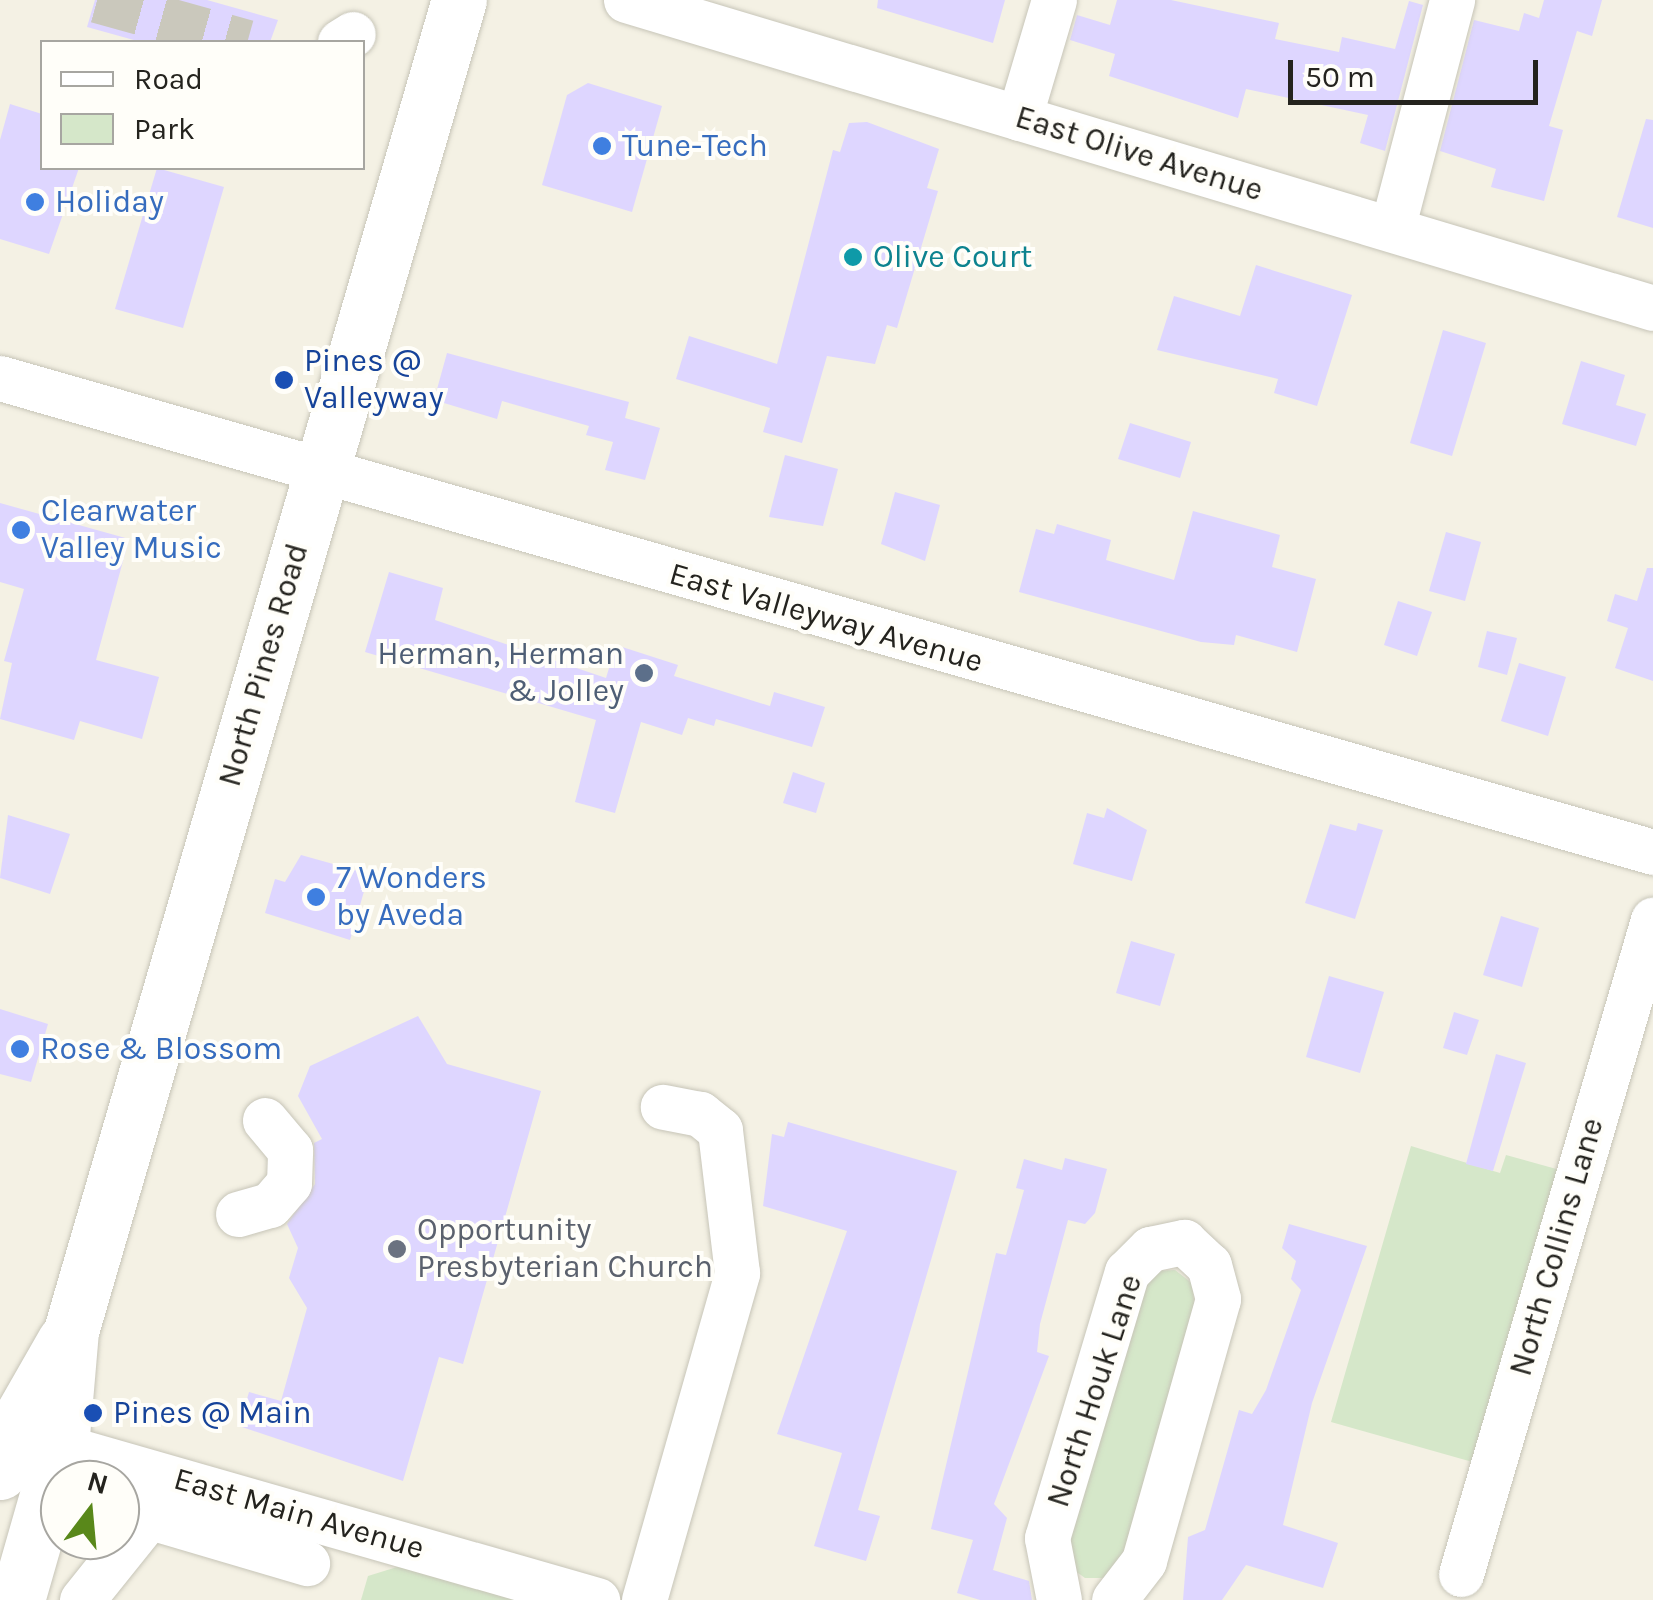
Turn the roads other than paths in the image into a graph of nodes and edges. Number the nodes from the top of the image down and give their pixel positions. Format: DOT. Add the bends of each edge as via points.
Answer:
graph roads {
  1 [pos="459,0"];
  2 [pos="626,0"];
  3 [pos="1054,0"];
  4 [pos="1452,0"];
  5 [pos="1019,118"];
  6 [pos="1392,230"];
  7 [pos="1653,308"];
  8 [pos="0,378"];
  9 [pos="321,471"];
  10 [pos="1653,852"];
  11 [pos="1653,920"];
  12 [pos="663,1107"];
  13 [pos="264,1120"];
  14 [pos="238,1214"];
  15 [pos="18,1445"];
  16 [pos="160,1473"];
  17 [pos="147,1516"];
  18 [pos="321,1520"];
  19 [pos="1461,1574"];
  20 [pos="301,1581"];
  21 [pos="17,1600"];
  22 [pos="82,1600"];
  23 [pos="597,1600"];
  24 [pos="644,1600"];
  25 [pos="1059,1600"];
  26 [pos="1114,1600"];
  1 -- 9 [label="main road, North Pines Road"];
  2 -- 5 [label="street, East Olive Avenue"];
  3 -- 5 [label="street"];
  4 -- 6 [label="street"];
  5 -- 6 [label="street, East Olive Avenue"];
  6 -- 7 [label="street, East Olive Avenue"];
  8 -- 9 [label="street, East Valleyway Avenue"];
  9 -- 10 [label="street, East Valleyway Avenue"];
  9 -- 15 [label="main road, North Pines Road" via="71,1331"];
  11 -- 19 [label="street, North Collins Lane"];
  12 -- 24 [label="street" via="700,1114 720,1130 737,1273"];
  13 -- 14 [label="street" via="290,1150 290,1183 270,1205"];
  15 -- 16 [label="street, East Main Avenue"];
  15 -- 21 [label="main road, North Pines Road"];
  16 -- 17 [label="street"];
  16 -- 18 [label="street, East Main Avenue"];
  17 -- 20 [label="street"];
  17 -- 22 [label="street"];
  18 -- 20 [label="street"];
  18 -- 23 [label="street, East Main Avenue"];
  25 -- 26 [label="street, North Houk Lane" via="1047,1538 1127,1272 1150,1249 1184,1242 1210,1265 1218,1299 1144,1561"];
}
